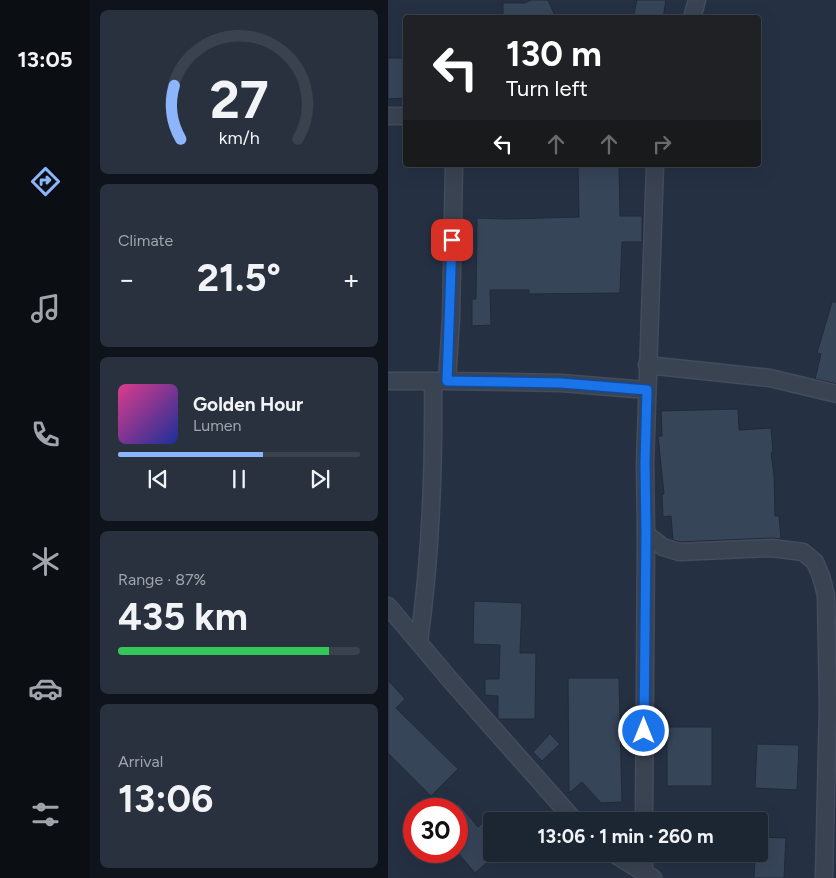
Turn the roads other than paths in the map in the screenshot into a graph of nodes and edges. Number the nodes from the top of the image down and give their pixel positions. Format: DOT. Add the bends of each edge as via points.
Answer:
graph roads {
  1 [pos="697,0"];
  2 [pos="693,15"];
  3 [pos="388,116"];
  4 [pos="403,116"];
  5 [pos="454,167"];
  6 [pos="655,167"];
  7 [pos="647,365"];
  8 [pos="388,381"];
  9 [pos="440,381"];
  10 [pos="647,390"];
  11 [pos="836,394"];
  12 [pos="646,534"];
  13 [pos="388,606"];
  14 [pos="419,641"];
  15 [pos="567,812"];
  16 [pos="644,812"];
  17 [pos="626,862"];
  18 [pos="645,862"];
  19 [pos="648,876"];
  20 [pos="824,878"];
  1 -- 2 [label="street"];
  3 -- 4 [label="street"];
  5 -- 9 [label="street" via="450,318"];
  6 -- 7 [label="street"];
  7 -- 10 [label="street"];
  7 -- 11 [label="street" via="770,378"];
  8 -- 9 [label="street"];
  9 -- 10 [label="street" via="561,383"];
  9 -- 14 [label="street" via="433,418 429,532"];
  10 -- 12 [label="street"];
  12 -- 16 [label="street"];
  12 -- 20 [label="street" via="679,552 772,548 803,552 815,562 826,595 828,706"];
  13 -- 14 [label="street"];
  14 -- 15 [label="street"];
  17 -- 19 [label="street"];
  18 -- 19 [label="street"];
}
